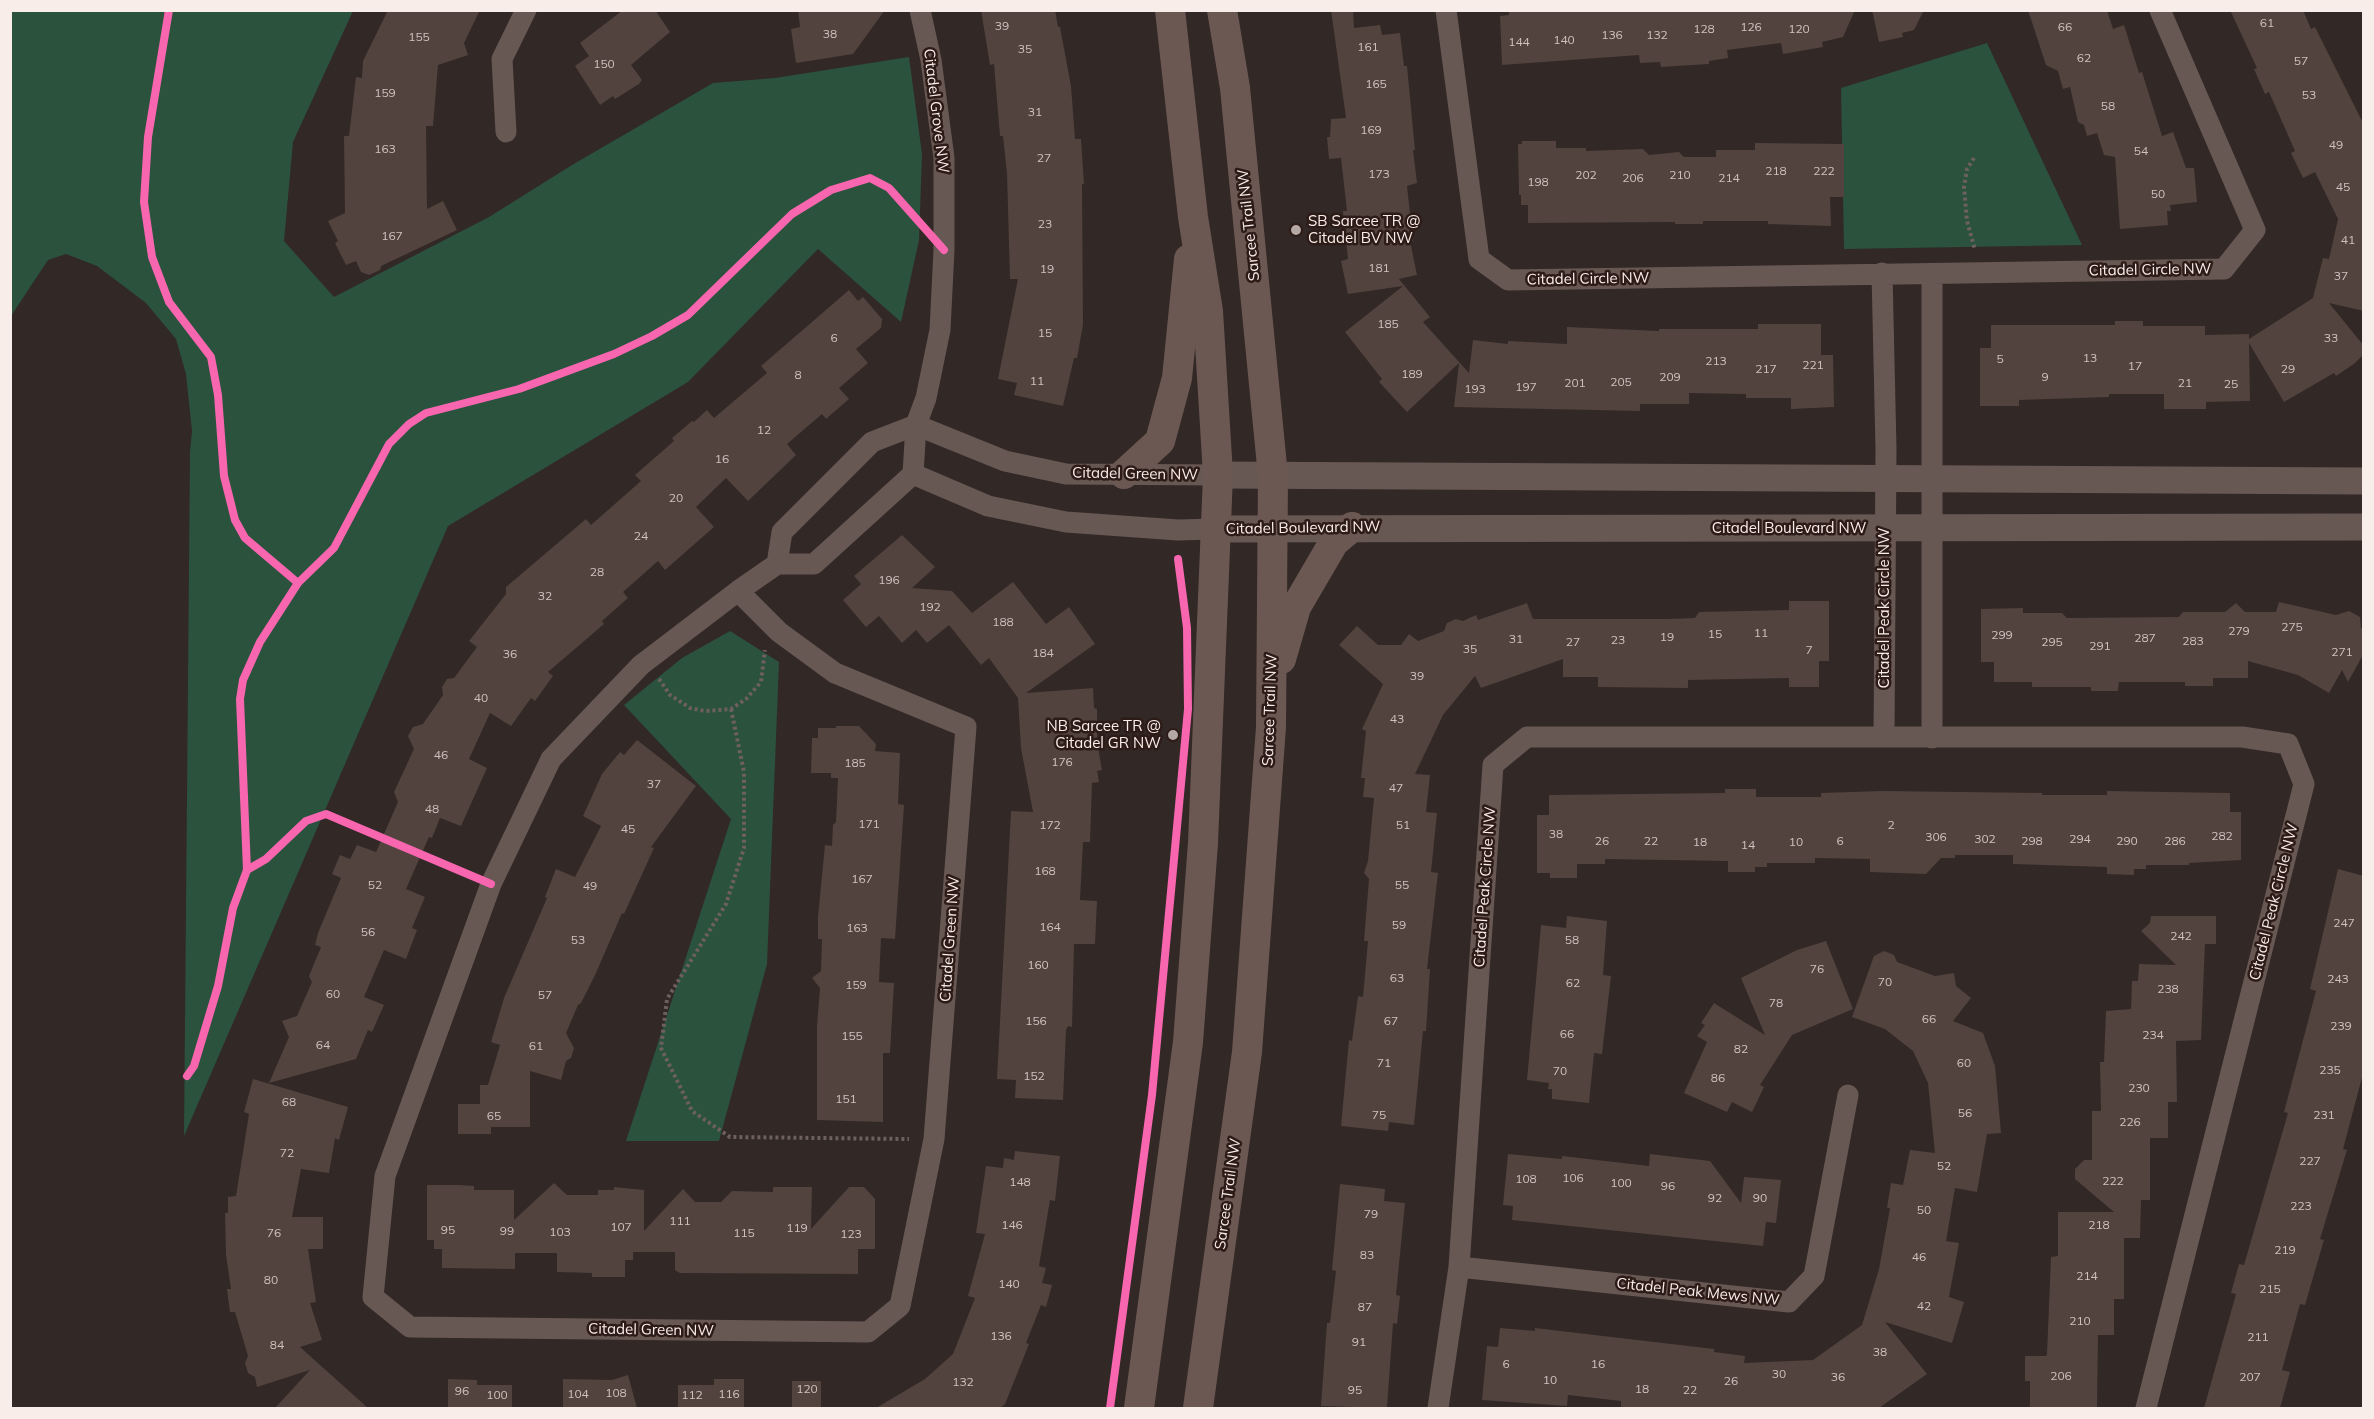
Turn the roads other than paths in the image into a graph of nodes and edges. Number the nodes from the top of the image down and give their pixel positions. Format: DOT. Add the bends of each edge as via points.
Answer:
graph roads {
  1 [pos="526,10"];
  2 [pos="920,10"];
  3 [pos="1170,10"];
  4 [pos="1222,10"];
  5 [pos="1446,10"];
  6 [pos="2160,10"];
  7 [pos="506,132"];
  8 [pos="1193,217"];
  9 [pos="1882,273"];
  10 [pos="1932,274"];
  11 [pos="916,424"];
  12 [pos="913,474"];
  13 [pos="1124,474"];
  14 [pos="1218,475"];
  15 [pos="1273,476"];
  16 [pos="1885,481"];
  17 [pos="1932,481"];
  18 [pos="2364,481"];
  19 [pos="1352,527"];
  20 [pos="2364,527"];
  21 [pos="1884,528"];
  22 [pos="1215,529"];
  23 [pos="1272,529"];
  24 [pos="1932,530"];
  25 [pos="777,564"];
  26 [pos="738,591"];
  27 [pos="1271,690"];
  28 [pos="1884,736"];
  29 [pos="1932,738"];
  30 [pos="1848,1095"];
  31 [pos="1459,1267"];
  32 [pos="1139,1408"];
  33 [pos="1198,1408"];
  34 [pos="1438,1408"];
  35 [pos="2146,1408"];
  1 -- 7 [label="street" via="502,59"];
  2 -- 11 [label="street, Citadel Grove NW" via="944,158 944,250 940,330 926,398"];
  3 -- 8 [label="main road"];
  4 -- 15 [label="main road, Sarcee Trail NW" via="1235,88"];
  5 -- 9 [label="street, Citadel Circle NW" via="1479,259 1508,280"];
  6 -- 10 [label="street, Citadel Circle NW" via="2255,230 2224,269"];
  8 -- 13 [label="main road" via="1177,378 1160,441"];
  8 -- 14 [label="main road" via="1208,311"];
  9 -- 10 [label="street, Citadel Circle NW"];
  9 -- 16 [label="street"];
  10 -- 17 [label="street"];
  11 -- 12 [label="street"];
  11 -- 13 [label="street, Citadel Green NW" via="1005,461 1066,474"];
  11 -- 25 [label="street" via="872,442 855,458 782,532"];
  12 -- 22 [label="street" via="988,506 1066,522"];
  12 -- 25 [label="street" via="814,564"];
  13 -- 14 [label="street, Citadel Green NW"];
  14 -- 15 [label="street"];
  14 -- 22 [label="main road"];
  15 -- 16 [label="street"];
  15 -- 23 [label="main road, Sarcee Trail NW"];
  16 -- 17 [label="street"];
  16 -- 21 [label="street, Citadel Peak Circle NW"];
  17 -- 18 [label="street"];
  17 -- 24 [label="street"];
  19 -- 21 [label="street, Citadel Boulevard NW"];
  19 -- 23 [label="street, Citadel Boulevard NW"];
  19 -- 27 [label="main road" via="1334,542 1296,607"];
  20 -- 24 [label="street, Citadel Boulevard NW"];
  21 -- 24 [label="street, Citadel Boulevard NW"];
  21 -- 28 [label="street, Citadel Peak Circle NW"];
  22 -- 23 [label="street, Citadel Boulevard NW"];
  22 -- 32 [label="main road" via="1203,843 1188,1042"];
  23 -- 27 [label="main road, Sarcee Trail NW"];
  24 -- 29 [label="street"];
  25 -- 26 [label="street, Citadel Green NW"];
  26 -- 26 [label="street, Citadel Green NW" via="641,665 551,759 490,884 385,1176 373,1297 410,1327 868,1332 900,1306 934,1139 966,727 835,673 779,632"];
  27 -- 33 [label="main road, Sarcee Trail NW" via="1264,847 1247,1052"];
  28 -- 29 [label="street, Citadel Peak Circle NW"];
  28 -- 31 [label="street, Citadel Peak Circle NW" via="1527,737 1493,765"];
  29 -- 35 [label="street, Citadel Peak Circle NW" via="2242,737 2288,744 2304,784"];
  30 -- 31 [label="street, Citadel Peak Mews NW" via="1814,1276 1789,1302"];
  31 -- 34 [label="street, Citadel Peak Circle NW"];
}
